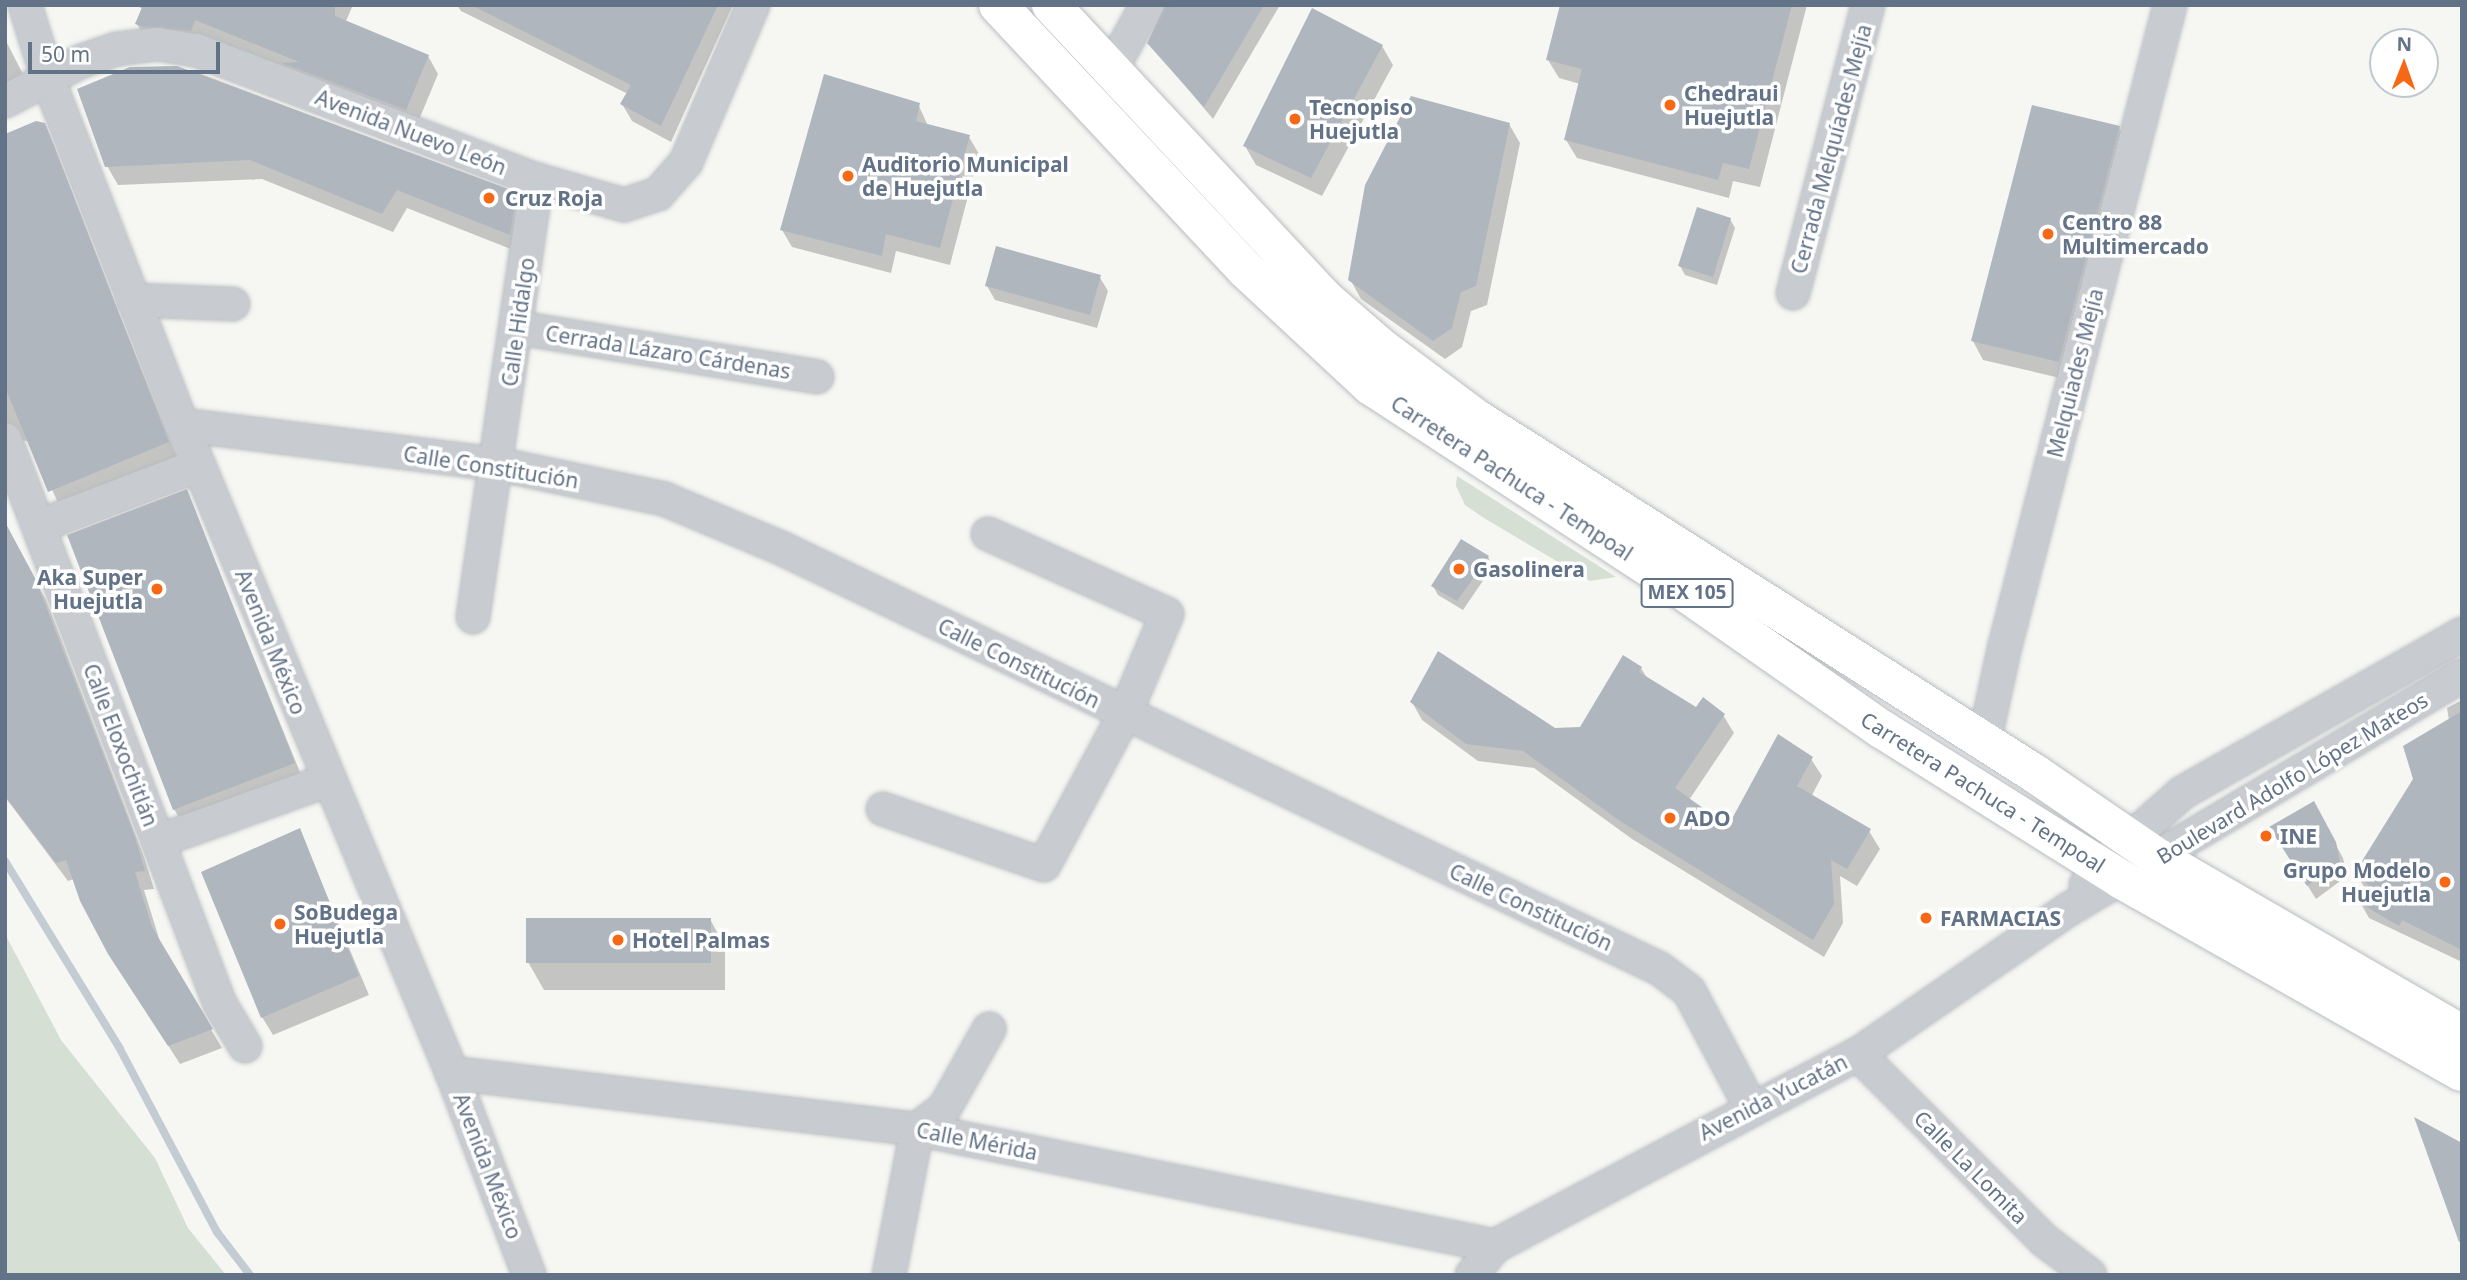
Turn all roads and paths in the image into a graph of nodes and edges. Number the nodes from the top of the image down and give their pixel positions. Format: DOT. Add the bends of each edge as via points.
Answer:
graph roads {
  1 [pos="25,5"];
  2 [pos="754,5"];
  3 [pos="998,5"];
  4 [pos="1051,5"];
  5 [pos="1147,5"];
  6 [pos="1868,5"];
  7 [pos="2170,5"];
  8 [pos="1112,68"];
  9 [pos="48,79"];
  10 [pos="5,101"];
  11 [pos="537,180"];
  12 [pos="1793,293"];
  13 [pos="133,300"];
  14 [pos="233,304"];
  15 [pos="519,327"];
  16 [pos="817,377"];
  17 [pos="182,425"];
  18 [pos="5,439"];
  19 [pos="497,464"];
  20 [pos="199,465"];
  21 [pos="39,526"];
  22 [pos="988,534"];
  23 [pos="473,617"];
  24 [pos="2462,634"];
  25 [pos="2462,676"];
  26 [pos="1906,695"];
  27 [pos="2354,695"];
  28 [pos="1125,714"];
  29 [pos="2373,727"];
  30 [pos="1883,730"];
  31 [pos="1984,742"];
  32 [pos="328,780"];
  33 [pos="883,809"];
  34 [pos="158,841"];
  35 [pos="2146,848"];
  36 [pos="2111,873"];
  37 [pos="989,1029"];
  38 [pos="245,1046"];
  39 [pos="1858,1054"];
  40 [pos="2459,1057"];
  41 [pos="452,1073"];
  42 [pos="1751,1107"];
  43 [pos="916,1129"];
  44 [pos="1495,1246"];
  45 [pos="529,1275"];
  46 [pos="888,1275"];
  47 [pos="1472,1275"];
  48 [pos="2090,1275"];
  1 -- 9 [label="street, Avenida México"];
  2 -- 11 [label="street, Avenida Nuevo León" via="686,162 659,194 624,205"];
  3 -- 30 [label="main road, Carretera Pachuca - Tempoal / MEX 105" via="1246,270 1371,386 1659,574"];
  4 -- 8 [label="main road, Carretera Pachuca - Tempoal / MEX 105"];
  5 -- 8 [label="street"];
  6 -- 12 [label="street, Cerrada Melquíades Mejía"];
  7 -- 31 [label="street, Melquiades Mejía"];
  8 -- 26 [label="main road, Carretera Pachuca - Tempoal / MEX 105" via="1231,204 1382,349 1505,438"];
  9 -- 10 [label="street, Avenida Nuevo León"];
  9 -- 11 [label="street, Avenida Nuevo León" via="117,49 157,44 196,50"];
  9 -- 13 [label="street, Avenida México"];
  11 -- 15 [label="street, Calle Hidalgo"];
  13 -- 14 [label="street"];
  13 -- 17 [label="street, Avenida México"];
  15 -- 16 [label="street, Cerrada Lázaro Cárdenas"];
  15 -- 19 [label="street, Calle Hidalgo"];
  17 -- 19 [label="street, Calle Constitución"];
  17 -- 20 [label="street, Avenida México"];
  18 -- 21 [label="street, Calle Eloxochitlán"];
  19 -- 23 [label="street, Calle Hidalgo"];
  19 -- 28 [label="street, Calle Constitución" via="664,499 781,548"];
  20 -- 21 [label="street"];
  20 -- 32 [label="street, Avenida México"];
  21 -- 34 [label="street, Calle Eloxochitlán"];
  22 -- 28 [label="street" via="1167,614"];
  24 -- 27 [label="street, Boulevard Adolfo López Mateos"];
  25 -- 29 [label="street, Boulevard Adolfo López Mateos"];
  26 -- 30 [label="main road"];
  26 -- 31 [label="main road, Carretera Pachuca - Tempoal / MEX 105"];
  27 -- 29 [label="street"];
  27 -- 35 [label="street, Boulevard Adolfo López Mateos" via="2182,793"];
  28 -- 33 [label="street" via="1044,864"];
  28 -- 42 [label="street, Calle Constitución" via="1660,969 1689,991"];
  29 -- 35 [label="street, Boulevard Adolfo López Mateos"];
  30 -- 36 [label="main road, Carretera Pachuca - Tempoal / MEX 105"];
  31 -- 35 [label="main road, Carretera Pachuca - Tempoal / MEX 105"];
  32 -- 34 [label="street"];
  32 -- 41 [label="street, Avenida México"];
  34 -- 38 [label="street, Calle Eloxochitlán" via="220,1004"];
  35 -- 36 [label="street, Boulevard Adolfo López Mateos"];
  35 -- 40 [label="main road, Carretera Pachuca - Tempoal / MEX 105"];
  36 -- 39 [label="street, Avenida Yucatán" via="2069,909"];
  36 -- 40 [label="main road, Carretera Pachuca - Tempoal / MEX 105"];
  37 -- 43 [label="street" via="944,1109"];
  39 -- 42 [label="street, Avenida Yucatán"];
  39 -- 48 [label="street, Calle La Lomita" via="2045,1241"];
  41 -- 43 [label="street, Calle Mérida"];
  41 -- 45 [label="street, Avenida México"];
  42 -- 44 [label="street, Avenida Yucatán"];
  43 -- 44 [label="street, Calle Mérida"];
  43 -- 46 [label="street"];
  44 -- 47 [label="street, Avenida Yucatán"];
}
